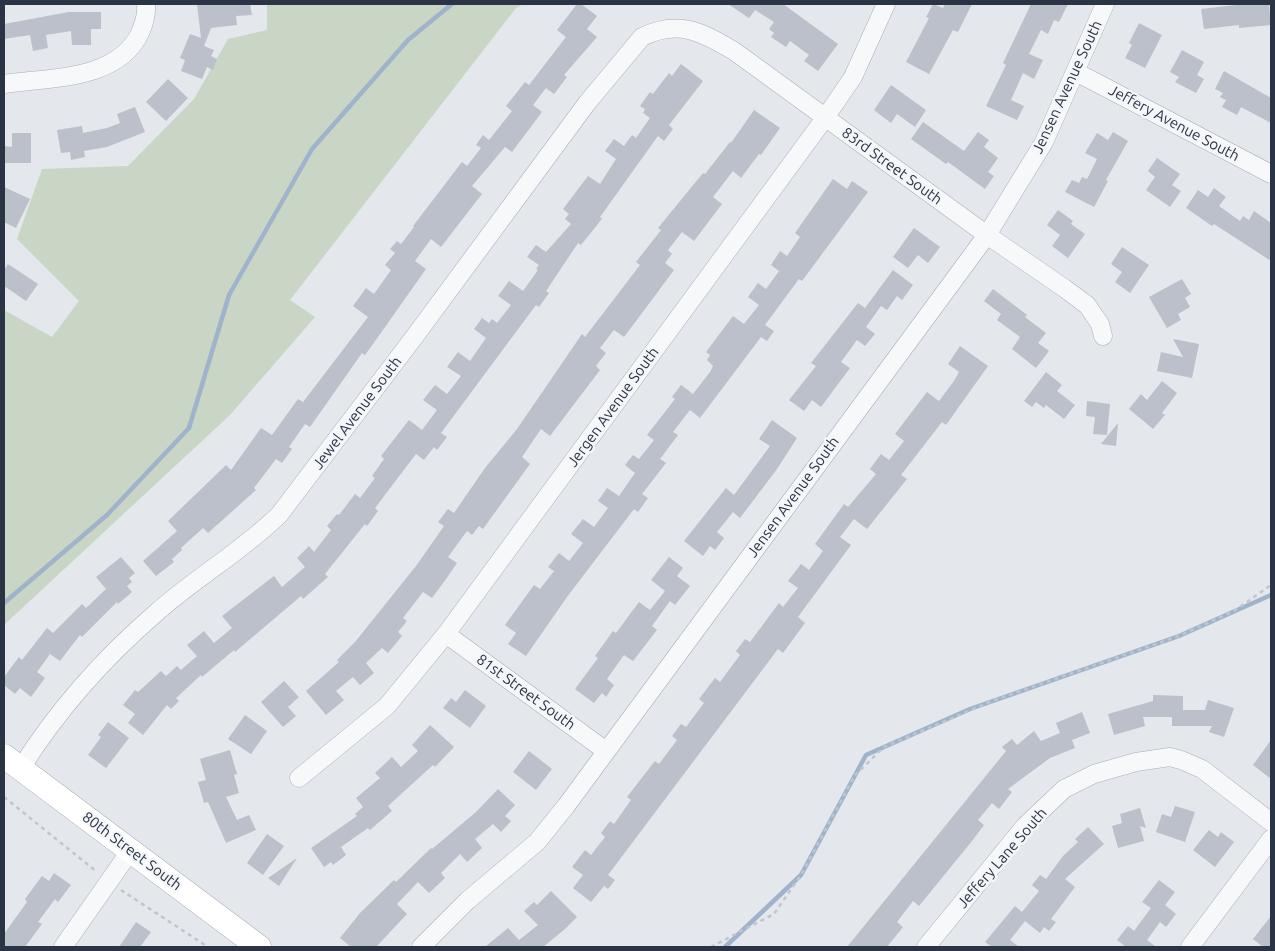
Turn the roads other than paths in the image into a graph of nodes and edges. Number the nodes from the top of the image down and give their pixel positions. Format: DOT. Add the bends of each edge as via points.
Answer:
graph roads {
  1 [pos="146,4"];
  2 [pos="886,4"];
  3 [pos="1105,4"];
  4 [pos="660,30"];
  5 [pos="1076,72"];
  6 [pos="4,84"];
  7 [pos="826,118"];
  8 [pos="1271,174"];
  9 [pos="987,235"];
  10 [pos="1103,336"];
  11 [pos="446,634"];
  12 [pos="606,751"];
  13 [pos="12,762"];
  14 [pos="299,778"];
  15 [pos="1271,822"];
  16 [pos="1271,839"];
  17 [pos="131,850"];
  18 [pos="63,947"];
  19 [pos="259,947"];
  20 [pos="421,947"];
  21 [pos="926,947"];
  22 [pos="1190,947"];
  1 -- 6 [label="street" via="144,26 137,40 118,60 97,71"];
  2 -- 7 [label="street, Jergen Avenue South" via="853,78"];
  3 -- 5 [label="street, Jensen Avenue South"];
  4 -- 7 [label="street, 83rd Street South" via="675,27 701,32 734,51"];
  4 -- 13 [label="street, Jewel Avenue South" via="642,36 587,103 279,516 253,540 157,612 93,674 35,744"];
  5 -- 8 [label="street, Jeffery Avenue South"];
  5 -- 9 [label="street, Jensen Avenue South" via="1044,142"];
  7 -- 9 [label="street, 83rd Street South"];
  7 -- 11 [label="street, Jergen Avenue South"];
  9 -- 10 [label="street, 83rd Street South" via="1087,305 1100,324"];
  9 -- 12 [label="street, Jensen Avenue South"];
  11 -- 12 [label="street, 81st Street South"];
  11 -- 14 [label="street, Jergen Avenue South" via="387,706"];
  12 -- 20 [label="street, Jensen Avenue South" via="537,842 466,901"];
  13 -- 17 [label="main road, 80th Street South"];
  15 -- 21 [label="street, Jeffery Lane South" via="1202,769 1170,757 1136,762 1094,774 1064,789 1026,826"];
  16 -- 22 [label="street"];
  17 -- 18 [label="street"];
  17 -- 19 [label="main road, 80th Street South"];
}
